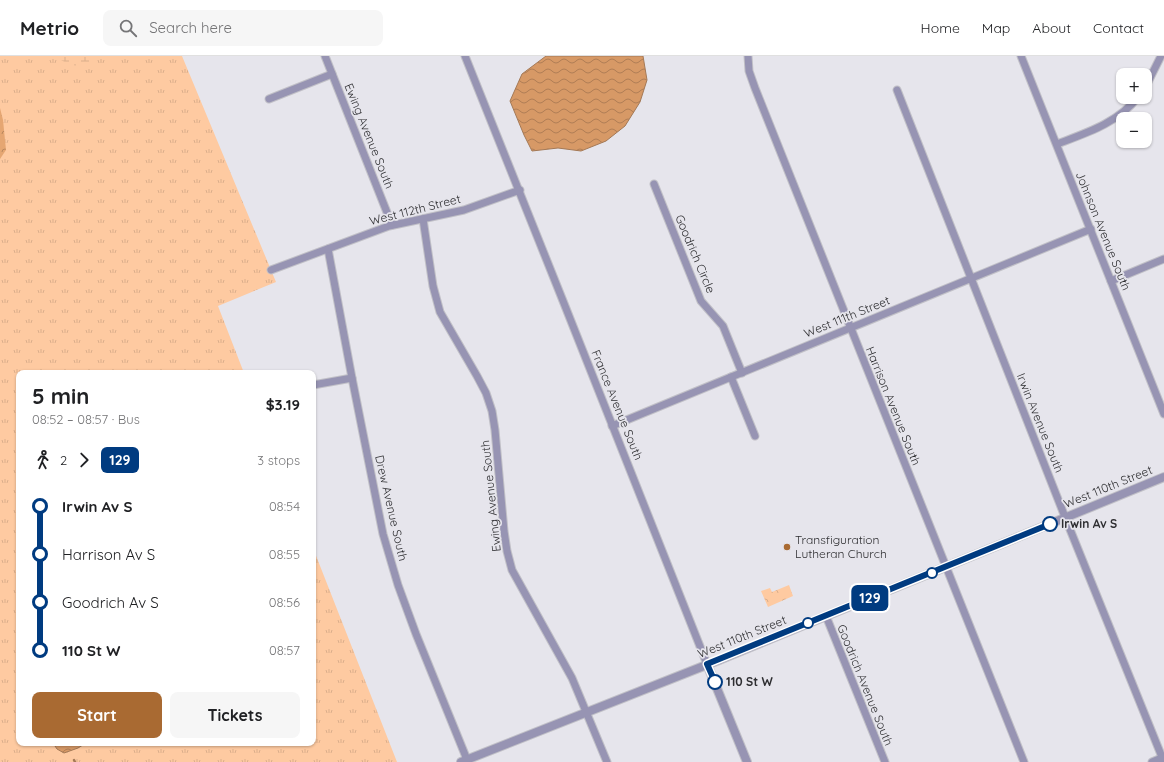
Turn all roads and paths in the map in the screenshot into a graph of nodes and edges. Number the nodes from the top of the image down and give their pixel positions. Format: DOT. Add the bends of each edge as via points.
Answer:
graph roads {
  1 [pos="325,56"];
  2 [pos="465,56"];
  3 [pos="748,56"];
  4 [pos="1021,56"];
  5 [pos="1161,56"];
  6 [pos="332,74"];
  7 [pos="1152,74"];
  8 [pos="897,90"];
  9 [pos="269,99"];
  10 [pos="1131,104"];
  11 [pos="1056,144"];
  12 [pos="654,184"];
  13 [pos="520,190"];
  14 [pos="423,219"];
  15 [pos="392,225"];
  16 [pos="1090,229"];
  17 [pos="328,249"];
  18 [pos="1164,259"];
  19 [pos="271,270"];
  20 [pos="971,278"];
  21 [pos="1111,281"];
  22 [pos="850,328"];
  23 [pos="742,373"];
  24 [pos="731,377"];
  25 [pos="352,378"];
  26 [pos="316,384"];
  27 [pos="1164,414"];
  28 [pos="612,426"];
  29 [pos="755,436"];
  30 [pos="1164,477"];
  31 [pos="1065,517"];
  32 [pos="946,567"];
  33 [pos="826,616"];
  34 [pos="707,664"];
  35 [pos="586,712"];
  36 [pos="1163,759"];
  37 [pos="465,761"];
  38 [pos="607,762"];
  39 [pos="747,762"];
  40 [pos="885,762"];
  41 [pos="1024,762"];
  42 [pos="1152,762"];
  1 -- 6 [label="street, Ewing Avenue South"];
  2 -- 13 [label="street, France Avenue South"];
  3 -- 22 [label="street, Harrison Avenue South" via="749,71 755,88"];
  4 -- 11 [label="street, Johnson Avenue South"];
  5 -- 7 [label="street"];
  6 -- 9 [label="street"];
  6 -- 15 [label="street, Ewing Avenue South"];
  8 -- 20 [label="street, Irwin Avenue South"];
  10 -- 11 [label="street" via="1104,124"];
  11 -- 16 [label="street, Johnson Avenue South"];
  12 -- 23 [label="street, Goodrich Circle" via="701,300 723,326"];
  13 -- 14 [label="street, West 112th Street" via="464,210"];
  13 -- 28 [label="street, France Avenue South"];
  14 -- 15 [label="street, West 112th Street"];
  14 -- 35 [label="street, Ewing Avenue South" via="433,286 440,312 486,393 492,412 504,531 512,570 572,678"];
  15 -- 17 [label="street, West 112th Street"];
  16 -- 20 [label="street, West 111th Street"];
  16 -- 21 [label="street, Johnson Avenue South"];
  17 -- 19 [label="street, West 112th Street"];
  17 -- 25 [label="street, Drew Avenue South"];
  18 -- 21 [label="street"];
  20 -- 22 [label="street, West 111th Street"];
  20 -- 31 [label="street, Irwin Avenue South"];
  21 -- 27 [label="street, Johnson Avenue South"];
  22 -- 23 [label="street, West 111th Street"];
  22 -- 32 [label="street, Harrison Avenue South"];
  23 -- 24 [label="street, West 111th Street"];
  24 -- 28 [label="street, West 111th Street"];
  24 -- 29 [label="street"];
  25 -- 26 [label="street"];
  25 -- 37 [label="street, Drew Avenue South" via="383,534 398,585"];
  28 -- 34 [label="street, France Avenue South"];
  30 -- 31 [label="street, West 110th Street"];
  31 -- 32 [label="street, West 110th Street"];
  31 -- 36 [label="street, Irwin Avenue South"];
  32 -- 33 [label="street, West 110th Street"];
  32 -- 41 [label="street, Harrison Avenue South"];
  33 -- 34 [label="street, West 110th Street"];
  33 -- 40 [label="street, Goodrich Avenue South"];
  34 -- 35 [label="street, West 110th Street"];
  34 -- 39 [label="street, France Avenue South"];
  35 -- 37 [label="street, West 110th Street"];
  35 -- 38 [label="street, Ewing Avenue South"];
  36 -- 42 [label="street"];
}
